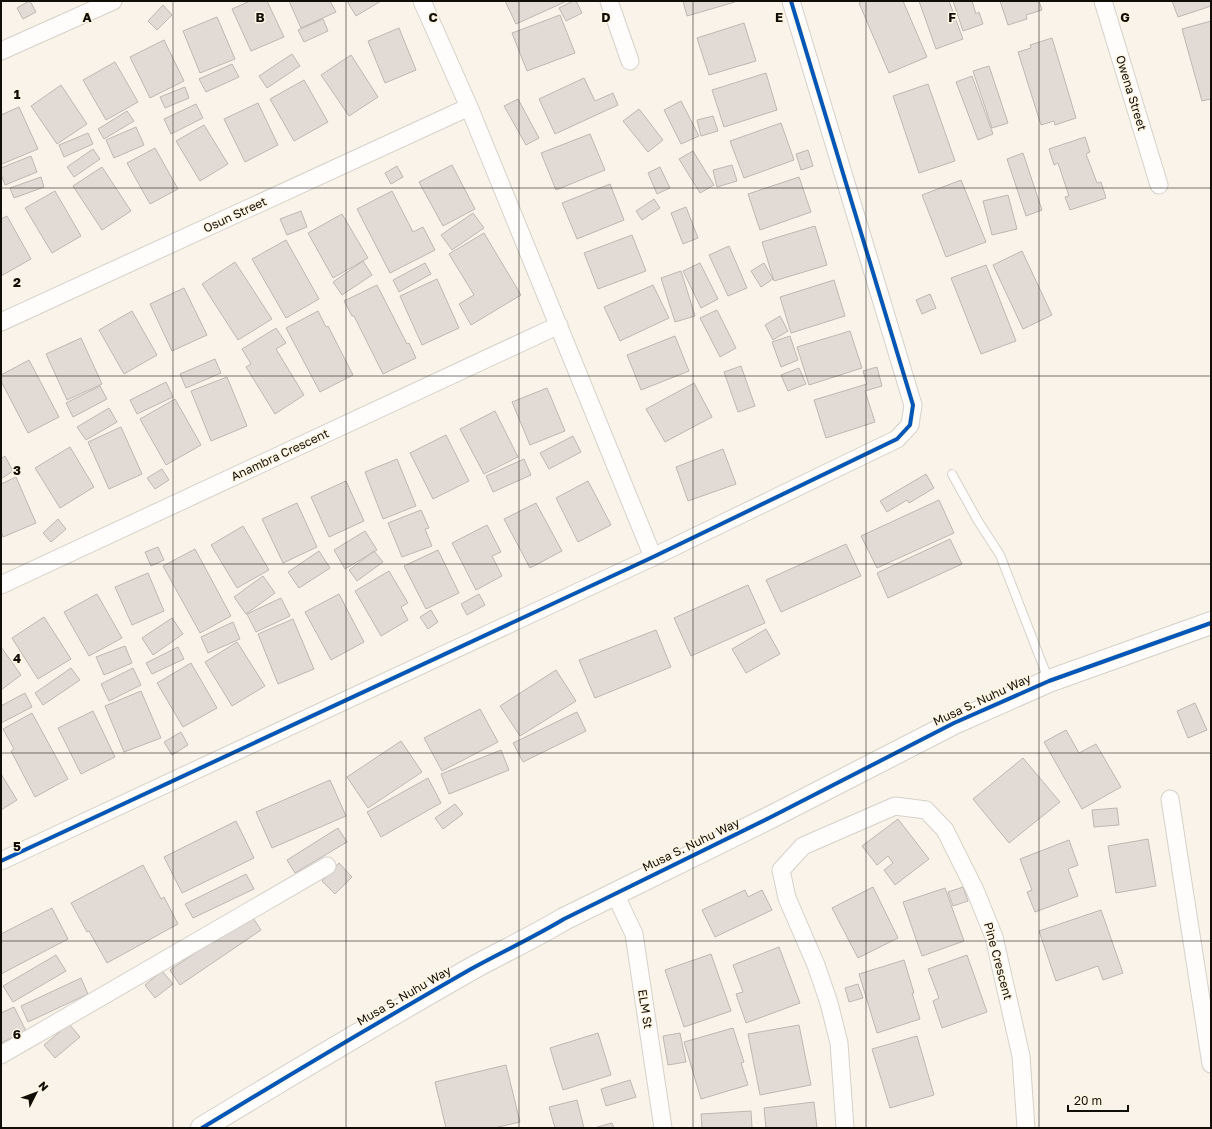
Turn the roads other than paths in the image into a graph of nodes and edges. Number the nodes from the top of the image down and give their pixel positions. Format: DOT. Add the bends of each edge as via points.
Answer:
graph roads {
  1 [pos="113,1"];
  2 [pos="422,1"];
  3 [pos="609,1"];
  4 [pos="791,1"];
  5 [pos="1103,1"];
  6 [pos="1,51"];
  7 [pos="630,61"];
  8 [pos="469,108"];
  9 [pos="1159,185"];
  10 [pos="1,322"];
  11 [pos="559,325"];
  12 [pos="952,474"];
  13 [pos="653,557"];
  14 [pos="1,585"];
  15 [pos="1211,623"];
  16 [pos="1049,680"];
  17 [pos="1170,799"];
  18 [pos="1,861"];
  19 [pos="327,866"];
  20 [pos="615,894"];
  21 [pos="1,1055"];
  22 [pos="1211,1064"];
  23 [pos="202,1128"];
  24 [pos="663,1128"];
  25 [pos="845,1128"];
  26 [pos="1026,1128"];
  1 -- 6 [label="street"];
  2 -- 8 [label="street"];
  3 -- 7 [label="street"];
  4 -- 13 [label="street" via="913,405 910,424 897,439"];
  5 -- 9 [label="street, Owena Street"];
  8 -- 10 [label="street, Osun Street"];
  8 -- 11 [label="street"];
  11 -- 13 [label="street"];
  11 -- 14 [label="street, Anambra Crescent"];
  12 -- 16 [label="lane" via="1000,555"];
  13 -- 18 [label="street"];
  15 -- 16 [label="street, Musa S. Nuhu Way"];
  16 -- 20 [label="street, Musa S. Nuhu Way" via="954,723"];
  17 -- 22 [label="street"];
  19 -- 21 [label="street"];
  20 -- 23 [label="street, Musa S. Nuhu Way" via="472,969"];
  20 -- 24 [label="street, ELM St" via="634,934"];
  25 -- 26 [label="street, Pine Crescent" via="838,1043 829,1003 816,965 787,898 781,870 803,846 895,806 926,810 945,830 975,890 994,937 1021,1056"];
}
